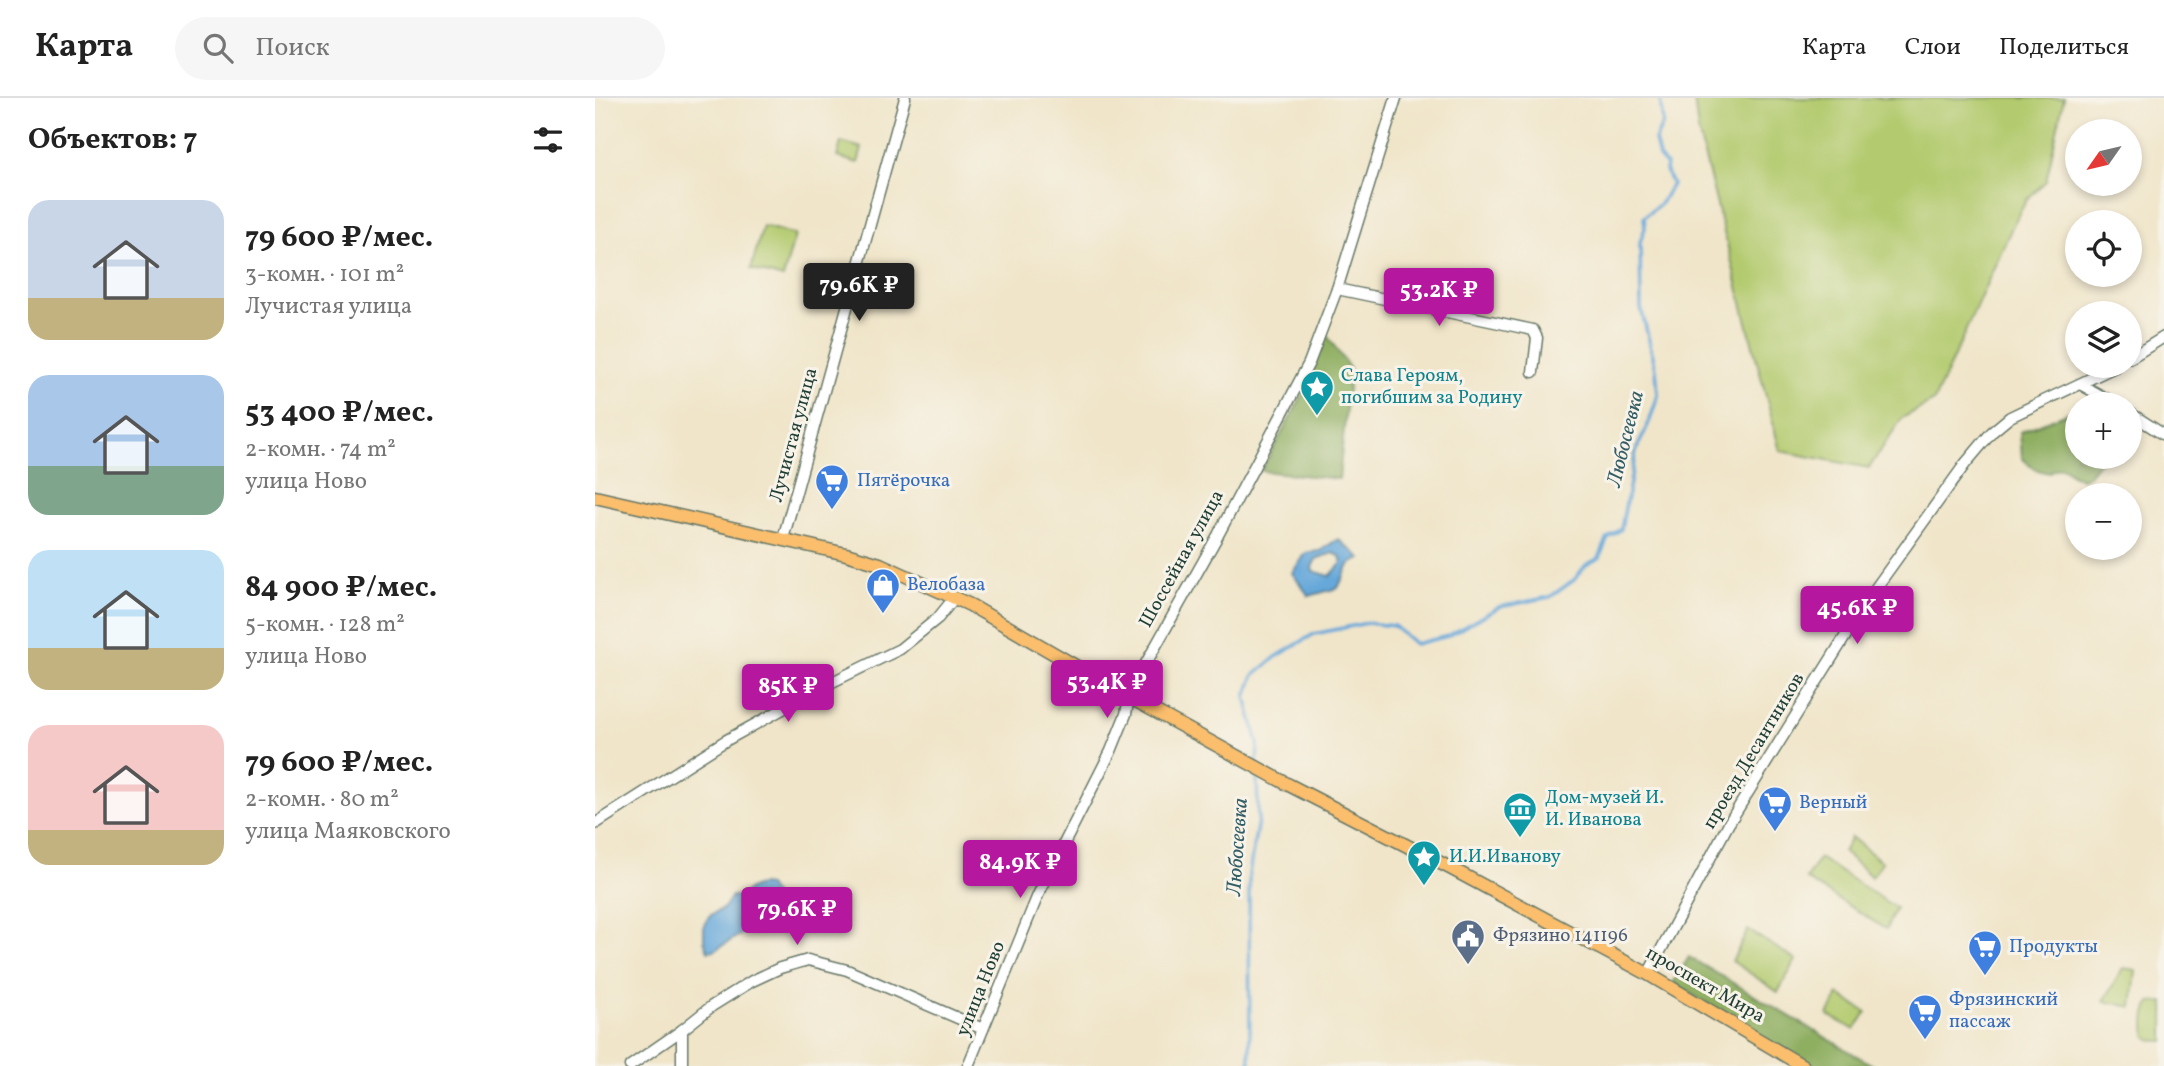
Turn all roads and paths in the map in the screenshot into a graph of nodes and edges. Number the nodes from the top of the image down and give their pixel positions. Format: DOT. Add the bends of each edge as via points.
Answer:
graph roads {
  1 [pos="905,98"];
  2 [pos="1396,98"];
  3 [pos="1337,289"];
  4 [pos="2164,337"];
  5 [pos="2142,351"];
  6 [pos="1534,372"];
  7 [pos="2092,378"];
  8 [pos="2080,384"];
  9 [pos="2094,392"];
  10 [pos="2142,421"];
  11 [pos="2164,435"];
  12 [pos="595,497"];
  13 [pos="783,539"];
  14 [pos="954,597"];
  15 [pos="1129,697"];
  16 [pos="595,824"];
  17 [pos="1648,974"];
  18 [pos="983,1029"];
  19 [pos="682,1030"];
  20 [pos="630,1066"];
  21 [pos="683,1066"];
  22 [pos="968,1066"];
  23 [pos="1803,1066"];
  1 -- 13 [label="street, Лучистая улица"];
  2 -- 3 [label="street, Шоссейная улица"];
  3 -- 6 [label="street" via="1533,330 1537,338"];
  3 -- 15 [label="street, Шоссейная улица" via="1289,403"];
  4 -- 5 [label="street"];
  7 -- 8 [label="street, проезд Десантников"];
  8 -- 9 [label="street"];
  8 -- 17 [label="street, проезд Десантников" via="2010,417 1979,447 1942,495 1861,611 1729,823"];
  10 -- 11 [label="street"];
  12 -- 13 [label="main road"];
  13 -- 14 [label="main road" via="872,561"];
  14 -- 15 [label="main road"];
  14 -- 16 [label="street" via="938,618 900,649 725,741"];
  15 -- 17 [label="main road, проспект Мира"];
  15 -- 18 [label="street, улица Ново" via="1111,751 1038,895"];
  17 -- 23 [label="main road, проспект Мира"];
  18 -- 19 [label="street" via="847,970 808,961 752,981"];
  18 -- 22 [label="street, улица Ново"];
  19 -- 20 [label="street"];
  19 -- 21 [label="street"];
}
